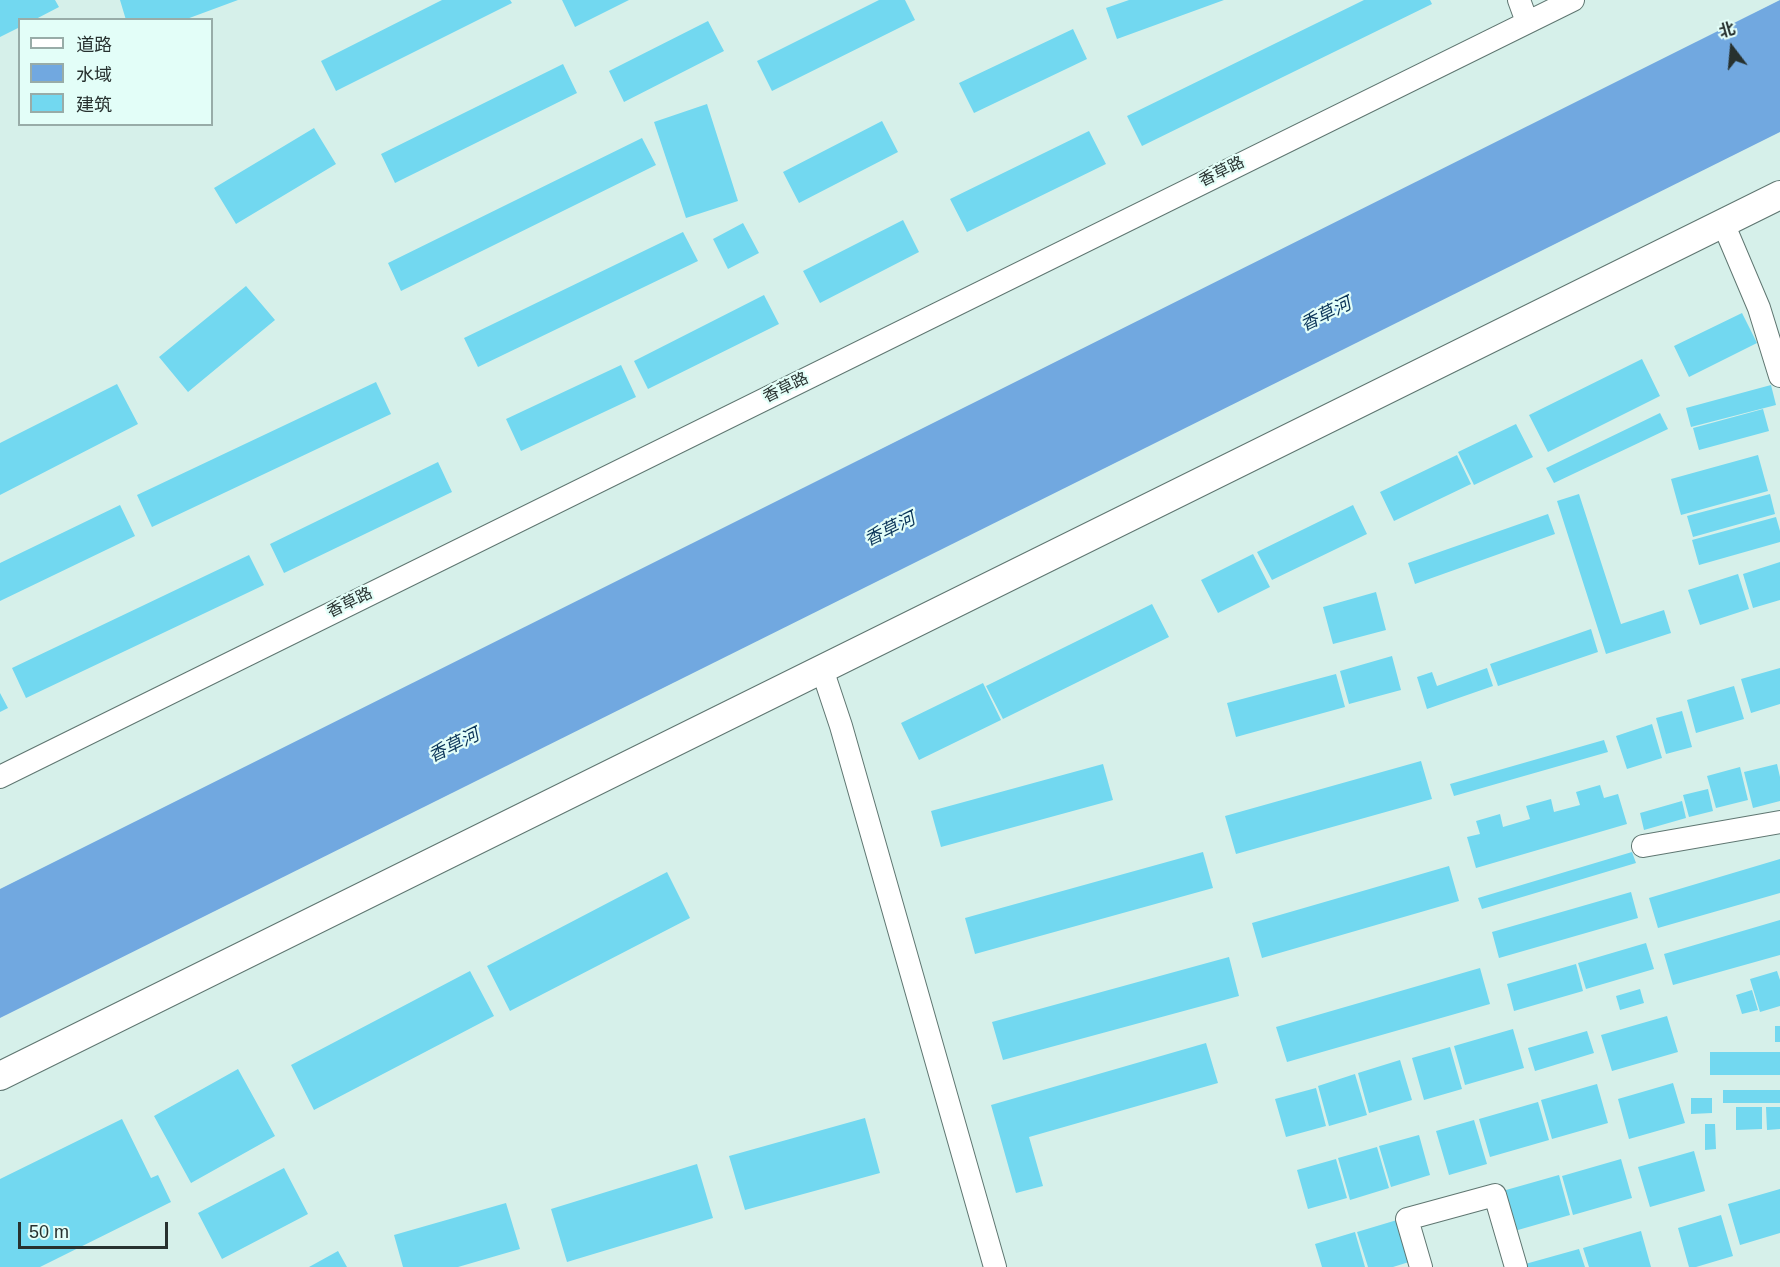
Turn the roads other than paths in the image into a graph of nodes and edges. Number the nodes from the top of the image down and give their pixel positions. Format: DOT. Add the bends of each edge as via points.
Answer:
graph roads {
  1 [pos="1519,0"];
  2 [pos="1573,0"];
  3 [pos="1527,22"];
  4 [pos="1780,195"];
  5 [pos="1723,223"];
  6 [pos="1780,376"];
  7 [pos="822,669"];
  8 [pos="0,777"];
  9 [pos="1780,822"];
  10 [pos="1643,846"];
  11 [pos="0,1076"];
  12 [pos="995,1267"];
  13 [pos="1421,1267"];
  14 [pos="1516,1267"];
  1 -- 3 [label="street"];
  2 -- 3 [label="street, 香草路"];
  3 -- 8 [label="street, 香草路"];
  4 -- 5 [label="main road"];
  5 -- 6 [label="street" via="1759,309"];
  5 -- 7 [label="main road"];
  7 -- 11 [label="main road"];
  7 -- 12 [label="street"];
  9 -- 10 [label="street"];
  13 -- 14 [label="street" via="1407,1219 1495,1195"];
}
